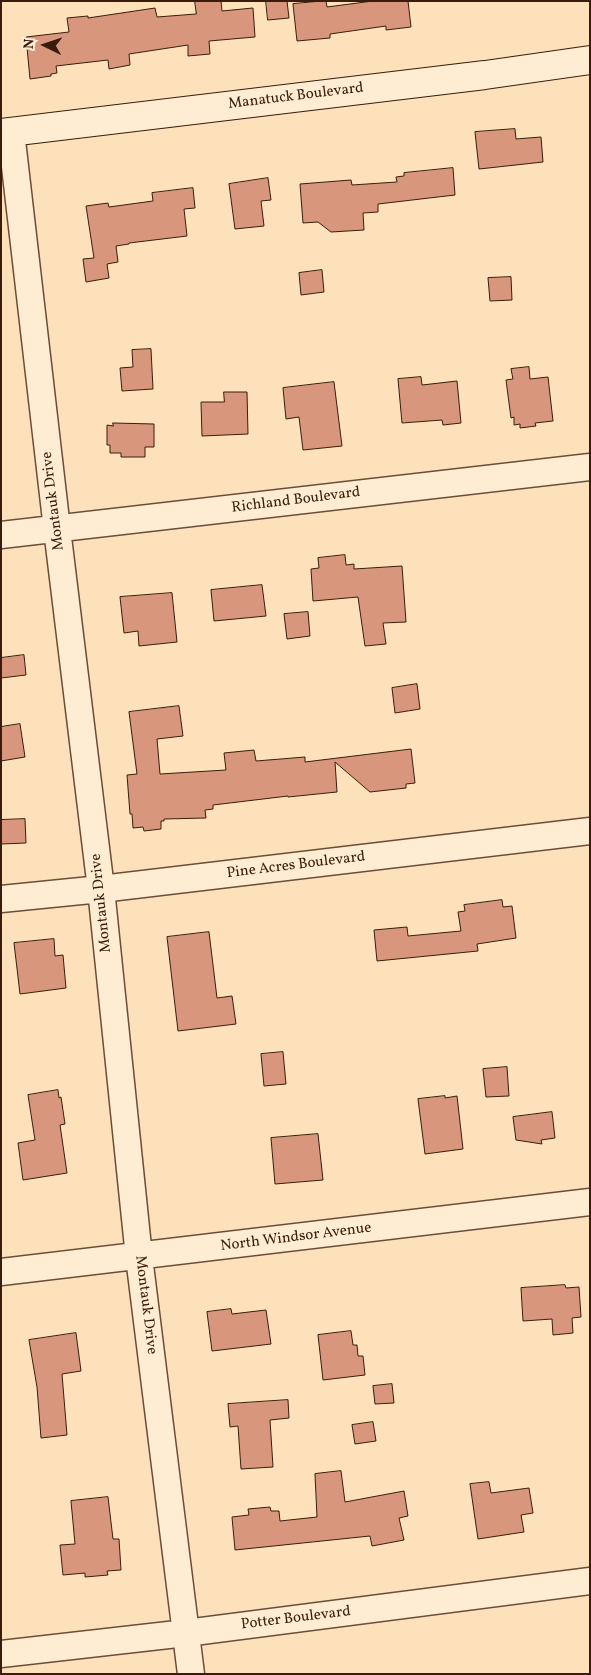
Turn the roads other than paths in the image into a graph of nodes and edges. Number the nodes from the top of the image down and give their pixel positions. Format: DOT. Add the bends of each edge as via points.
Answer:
graph roads {
  1 [pos="590,60"];
  2 [pos="6,133"];
  3 [pos="590,468"];
  4 [pos="57,529"];
  5 [pos="1,536"];
  6 [pos="590,831"];
  7 [pos="101,888"];
  8 [pos="1,899"];
  9 [pos="590,1202"];
  10 [pos="139,1257"];
  11 [pos="1,1272"];
  12 [pos="590,1581"];
  13 [pos="186,1633"];
  14 [pos="1,1654"];
  15 [pos="191,1674"];
  1 -- 2 [label="street, Manatuck Boulevard"];
  2 -- 4 [label="street, Montauk Drive"];
  3 -- 4 [label="street, Richland Boulevard"];
  4 -- 5 [label="street, Richland Boulevard"];
  4 -- 7 [label="street, Montauk Drive"];
  6 -- 7 [label="street, Pine Acres Boulevard"];
  7 -- 8 [label="street, Pine Acres Boulevard"];
  7 -- 10 [label="street, Montauk Drive"];
  9 -- 10 [label="street, North Windsor Avenue"];
  10 -- 11 [label="street, North Windsor Avenue"];
  10 -- 13 [label="street, Montauk Drive"];
  12 -- 13 [label="street, Potter Boulevard"];
  13 -- 14 [label="street, Potter Boulevard"];
  13 -- 15 [label="street, Montauk Drive"];
}
